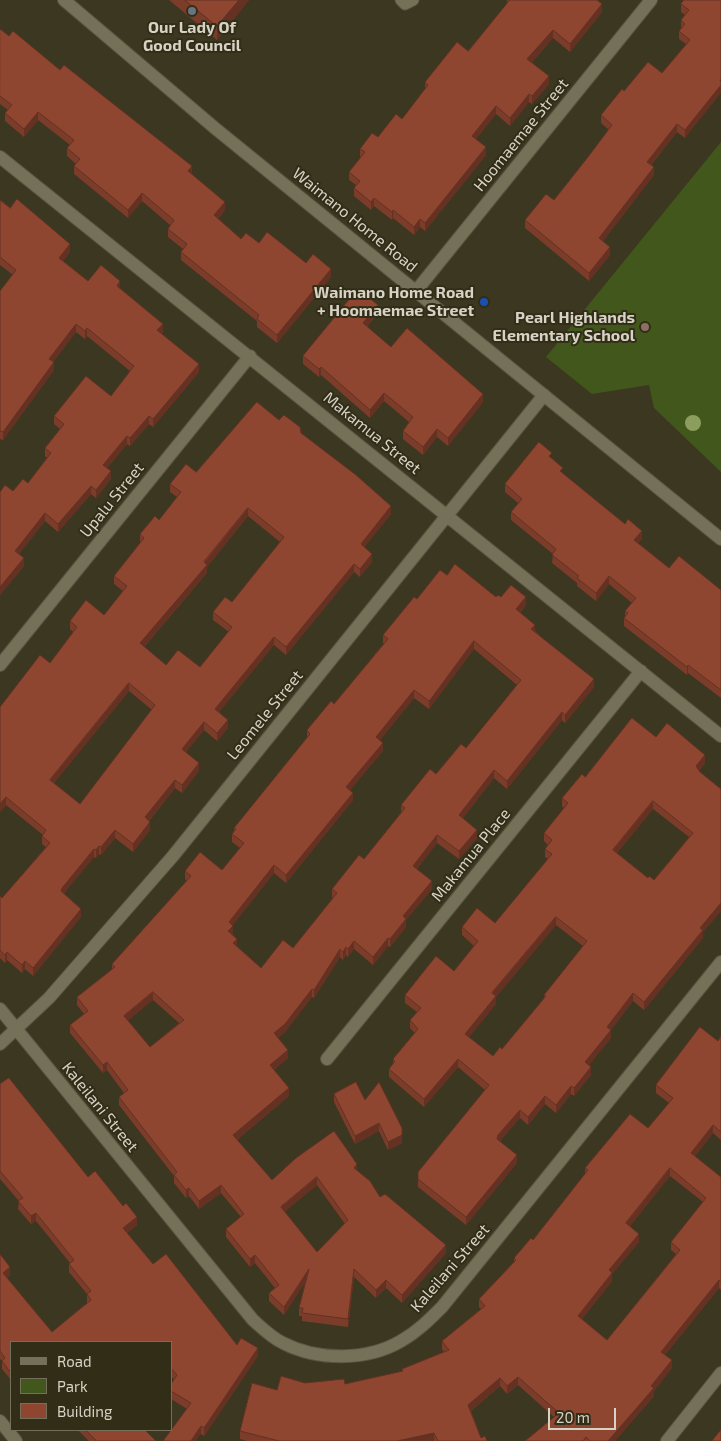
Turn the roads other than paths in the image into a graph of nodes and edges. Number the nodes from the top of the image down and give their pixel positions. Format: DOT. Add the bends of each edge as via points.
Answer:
graph roads {
  1 [pos="64,0"];
  2 [pos="401,0"];
  3 [pos="413,0"];
  4 [pos="651,0"];
  5 [pos="1,159"];
  6 [pos="416,291"];
  7 [pos="250,356"];
  8 [pos="544,395"];
  9 [pos="448,515"];
  10 [pos="721,539"];
  11 [pos="0,665"];
  12 [pos="641,671"];
  13 [pos="721,736"];
  14 [pos="721,962"];
  15 [pos="0,1009"];
  16 [pos="17,1030"];
  17 [pos="0,1044"];
  18 [pos="327,1059"];
  19 [pos="721,1373"];
  20 [pos="0,1421"];
  21 [pos="16,1441"];
  22 [pos="666,1441"];
  1 -- 6 [label="street, Waimano Home Road" via="216,129"];
  2 -- 3 [label="lane" via="405,4"];
  4 -- 6 [label="street, Hoomaemae Street"];
  5 -- 7 [label="street, Makamua Street"];
  6 -- 8 [label="street, Waimano Home Road"];
  7 -- 9 [label="street, Makamua Street"];
  7 -- 11 [label="street, Upalu Street"];
  8 -- 9 [label="street, Leomele Street"];
  8 -- 10 [label="street, Waimano Home Road"];
  9 -- 12 [label="street, Makamua Street"];
  9 -- 16 [label="street, Leomele Street" via="172,856 98,943"];
  12 -- 13 [label="street, Makamua Street"];
  12 -- 18 [label="street, Makamua Place"];
  14 -- 16 [label="street, Kaleilani Street" via="442,1307 422,1327 400,1342 374,1352 350,1356 324,1356 300,1350 283,1343 253,1320"];
  15 -- 16 [label="street, Kaleilani Street"];
  16 -- 17 [label="street, Leomele Street"];
  19 -- 22 [label="street"];
  20 -- 21 [label="street"];
}
